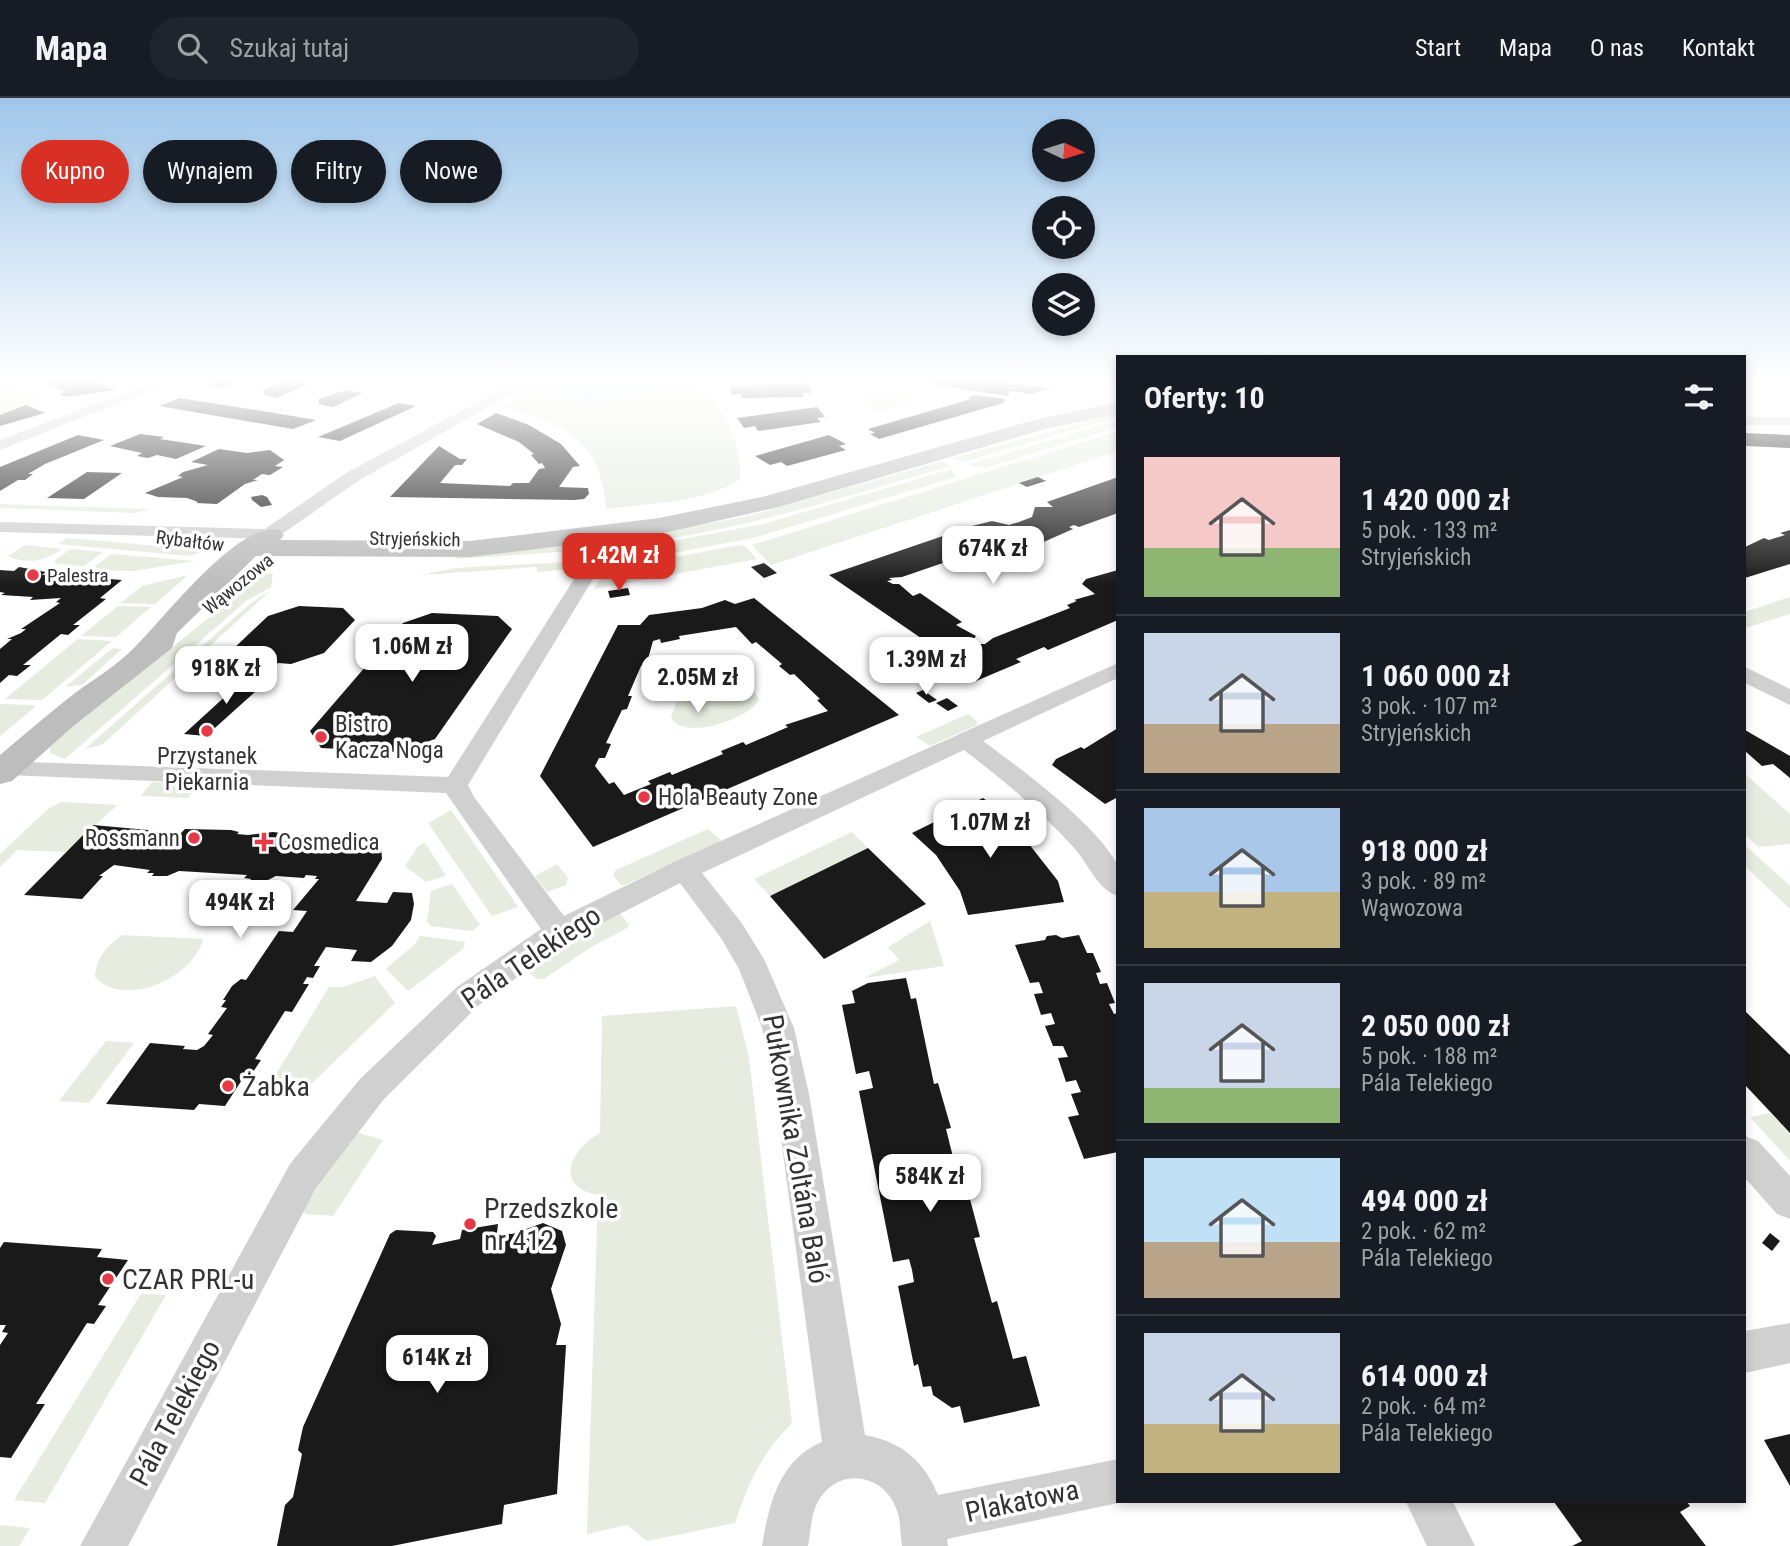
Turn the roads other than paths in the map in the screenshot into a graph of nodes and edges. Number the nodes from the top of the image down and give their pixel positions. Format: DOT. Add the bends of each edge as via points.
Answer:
graph roads {
  1 [pos="401,450"];
  2 [pos="955,450"];
  3 [pos="380,463"];
  4 [pos="0,527"];
  5 [pos="100,530"];
  6 [pos="604,533"];
  7 [pos="275,542"];
  8 [pos="1116,671"];
  9 [pos="1746,675"];
  10 [pos="1790,698"];
  11 [pos="966,740"];
  12 [pos="3,770"];
  13 [pos="455,785"];
  14 [pos="684,869"];
  15 [pos="1116,883"];
  16 [pos="559,932"];
  17 [pos="1746,1153"];
  18 [pos="1790,1202"];
  19 [pos="1790,1343"];
  20 [pos="1746,1352"];
  21 [pos="846,1453"];
  22 [pos="1116,1482"];
  23 [pos="1430,1503"];
  24 [pos="925,1533"];
  25 [pos="103,1546"];
  26 [pos="785,1546"];
  27 [pos="1452,1546"];
  1 -- 3 [label="street"];
  2 -- 6 [label="street, Stryjeńskich" via="734,511"];
  3 -- 7 [label="street" via="372,474"];
  3 -- 7 [label="street" via="352,477"];
  4 -- 5 [label="street, Rybałtów"];
  5 -- 7 [label="street, Rybałtów"];
  6 -- 7 [label="street, Stryjeńskich" via="470,549"];
  6 -- 13 [label="street" via="601,551"];
  7 -- 12 [label="street, Wąwozowa"];
  8 -- 11 [label="street, Pála Telekiego"];
  9 -- 10 [label="street"];
  11 -- 14 [label="street, Pála Telekiego"];
  11 -- 15 [label="street" via="1063,817"];
  12 -- 13 [label="street"];
  13 -- 16 [label="street"];
  14 -- 16 [label="street, Pála Telekiego"];
  14 -- 21 [label="street, Pułkownika Zoltána Baló" via="753,967 778,1028"];
  16 -- 25 [label="street, Pála Telekiego" via="468,996 420,1039 303,1176"];
  17 -- 18 [label="street"];
  19 -- 20 [label="street"];
  21 -- 24 [label="street" via="868,1453 904,1475 917,1494"];
  21 -- 26 [label="street" via="806,1478 792,1500"];
  22 -- 24 [label="street, Plakatowa"];
  23 -- 27 [label="street"];
}
